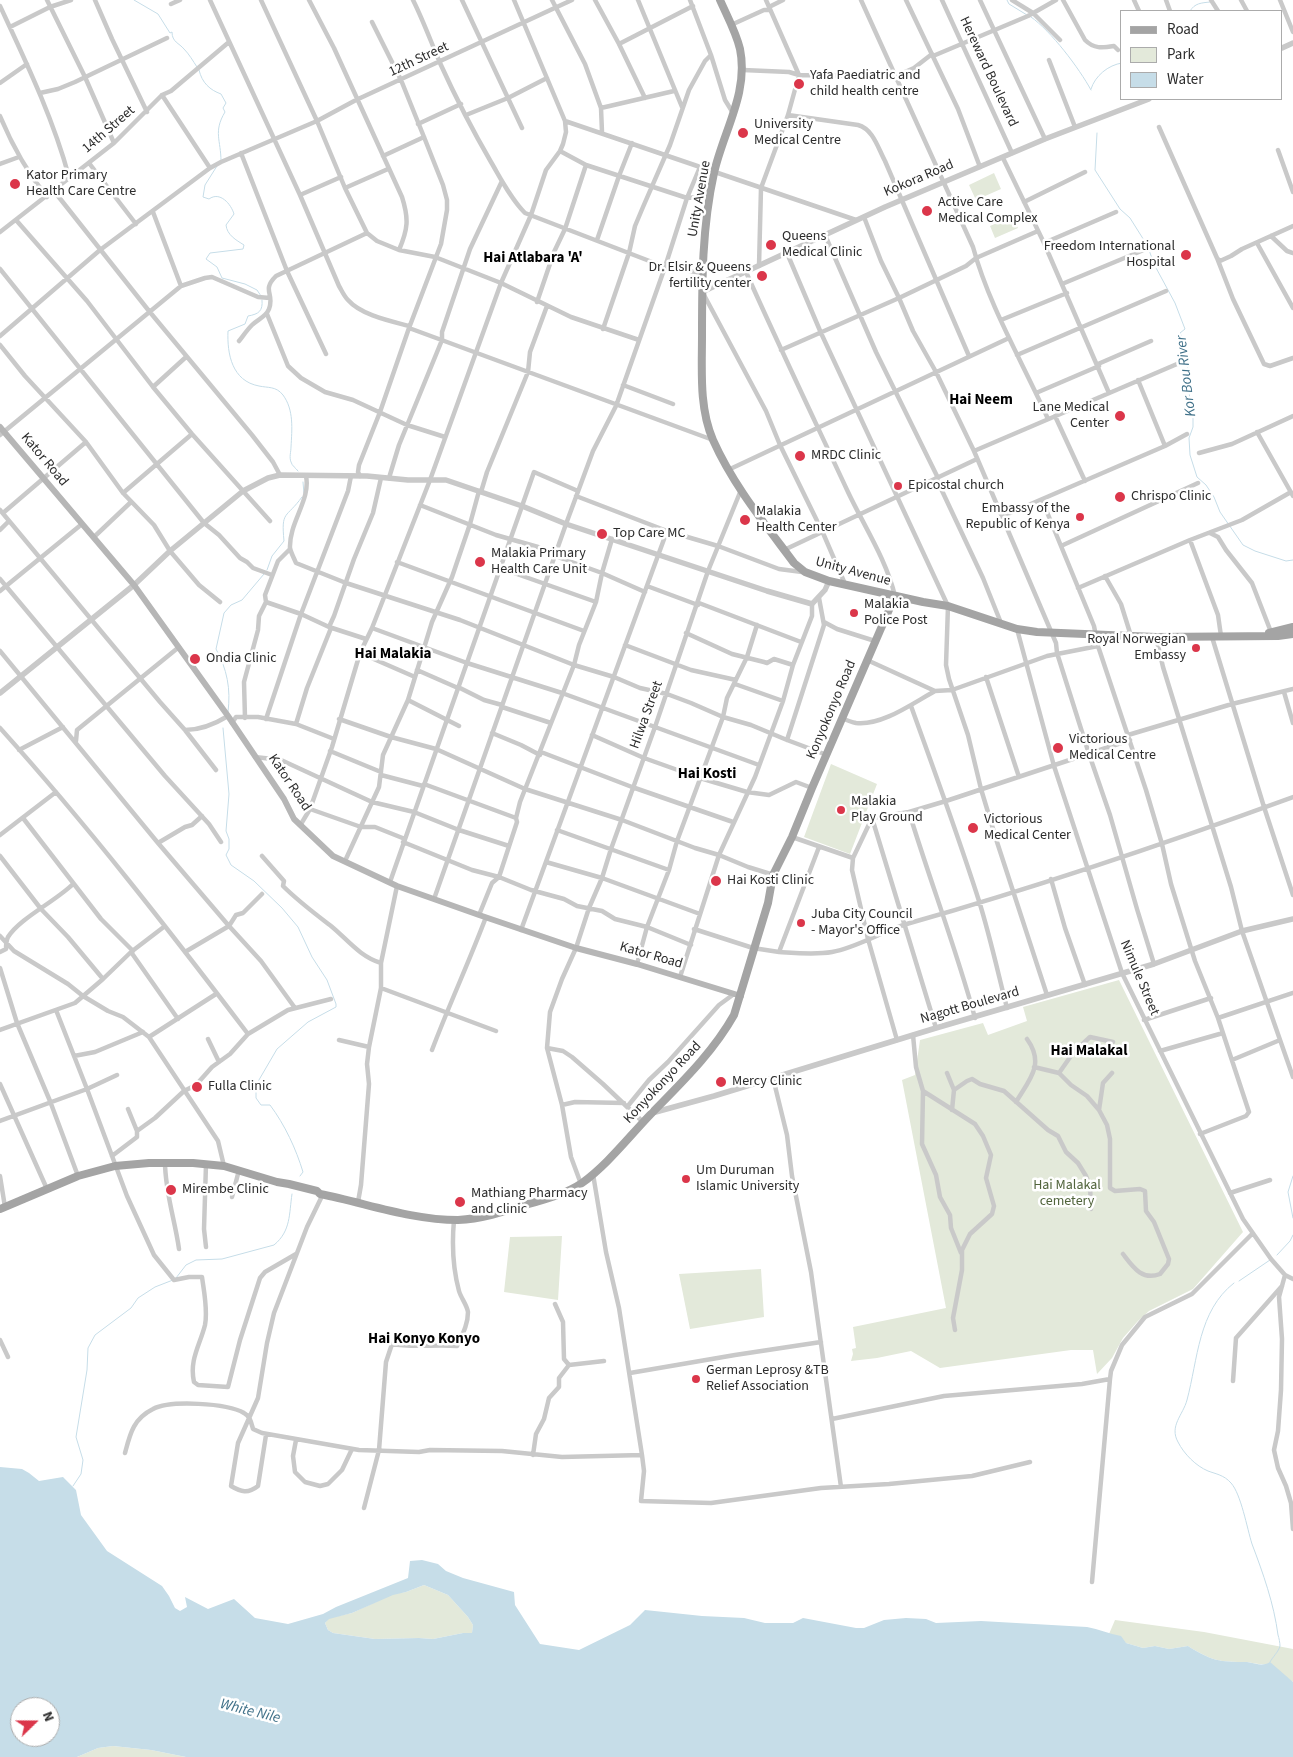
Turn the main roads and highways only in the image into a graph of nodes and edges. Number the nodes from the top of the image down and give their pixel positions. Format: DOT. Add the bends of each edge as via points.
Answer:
graph roads {
  1 [pos="720,0"];
  2 [pos="1,432"];
  3 [pos="895,596"];
  4 [pos="1293,627"];
  5 [pos="1293,634"];
  6 [pos="1262,635"];
  7 [pos="737,995"];
  8 [pos="3,1208"];
  1 -- 3 [label="main road, Unity Avenue" via="740,50 742,70 734,114 714,171 710,196 702,273 705,416 728,470 794,564 829,581"];
  2 -- 7 [label="main road, Kator Road" via="134,585 228,716 294,819 334,856 397,886 521,930"];
  3 -- 6 [label="main road, Unity Avenue" via="948,606 1018,629 1156,637"];
  3 -- 7 [label="main road, Konyokonyo Road" via="775,875"];
  4 -- 6 [label="main road, Unity Avenue"];
  5 -- 6 [label="main road, Unity Avenue"];
  7 -- 8 [label="main road, Konyokonyo Road" via="730,1023 708,1055 593,1174 581,1184 551,1197 494,1215 454,1219 402,1214 288,1186 224,1166 165,1162 115,1166 78,1176"];
}
